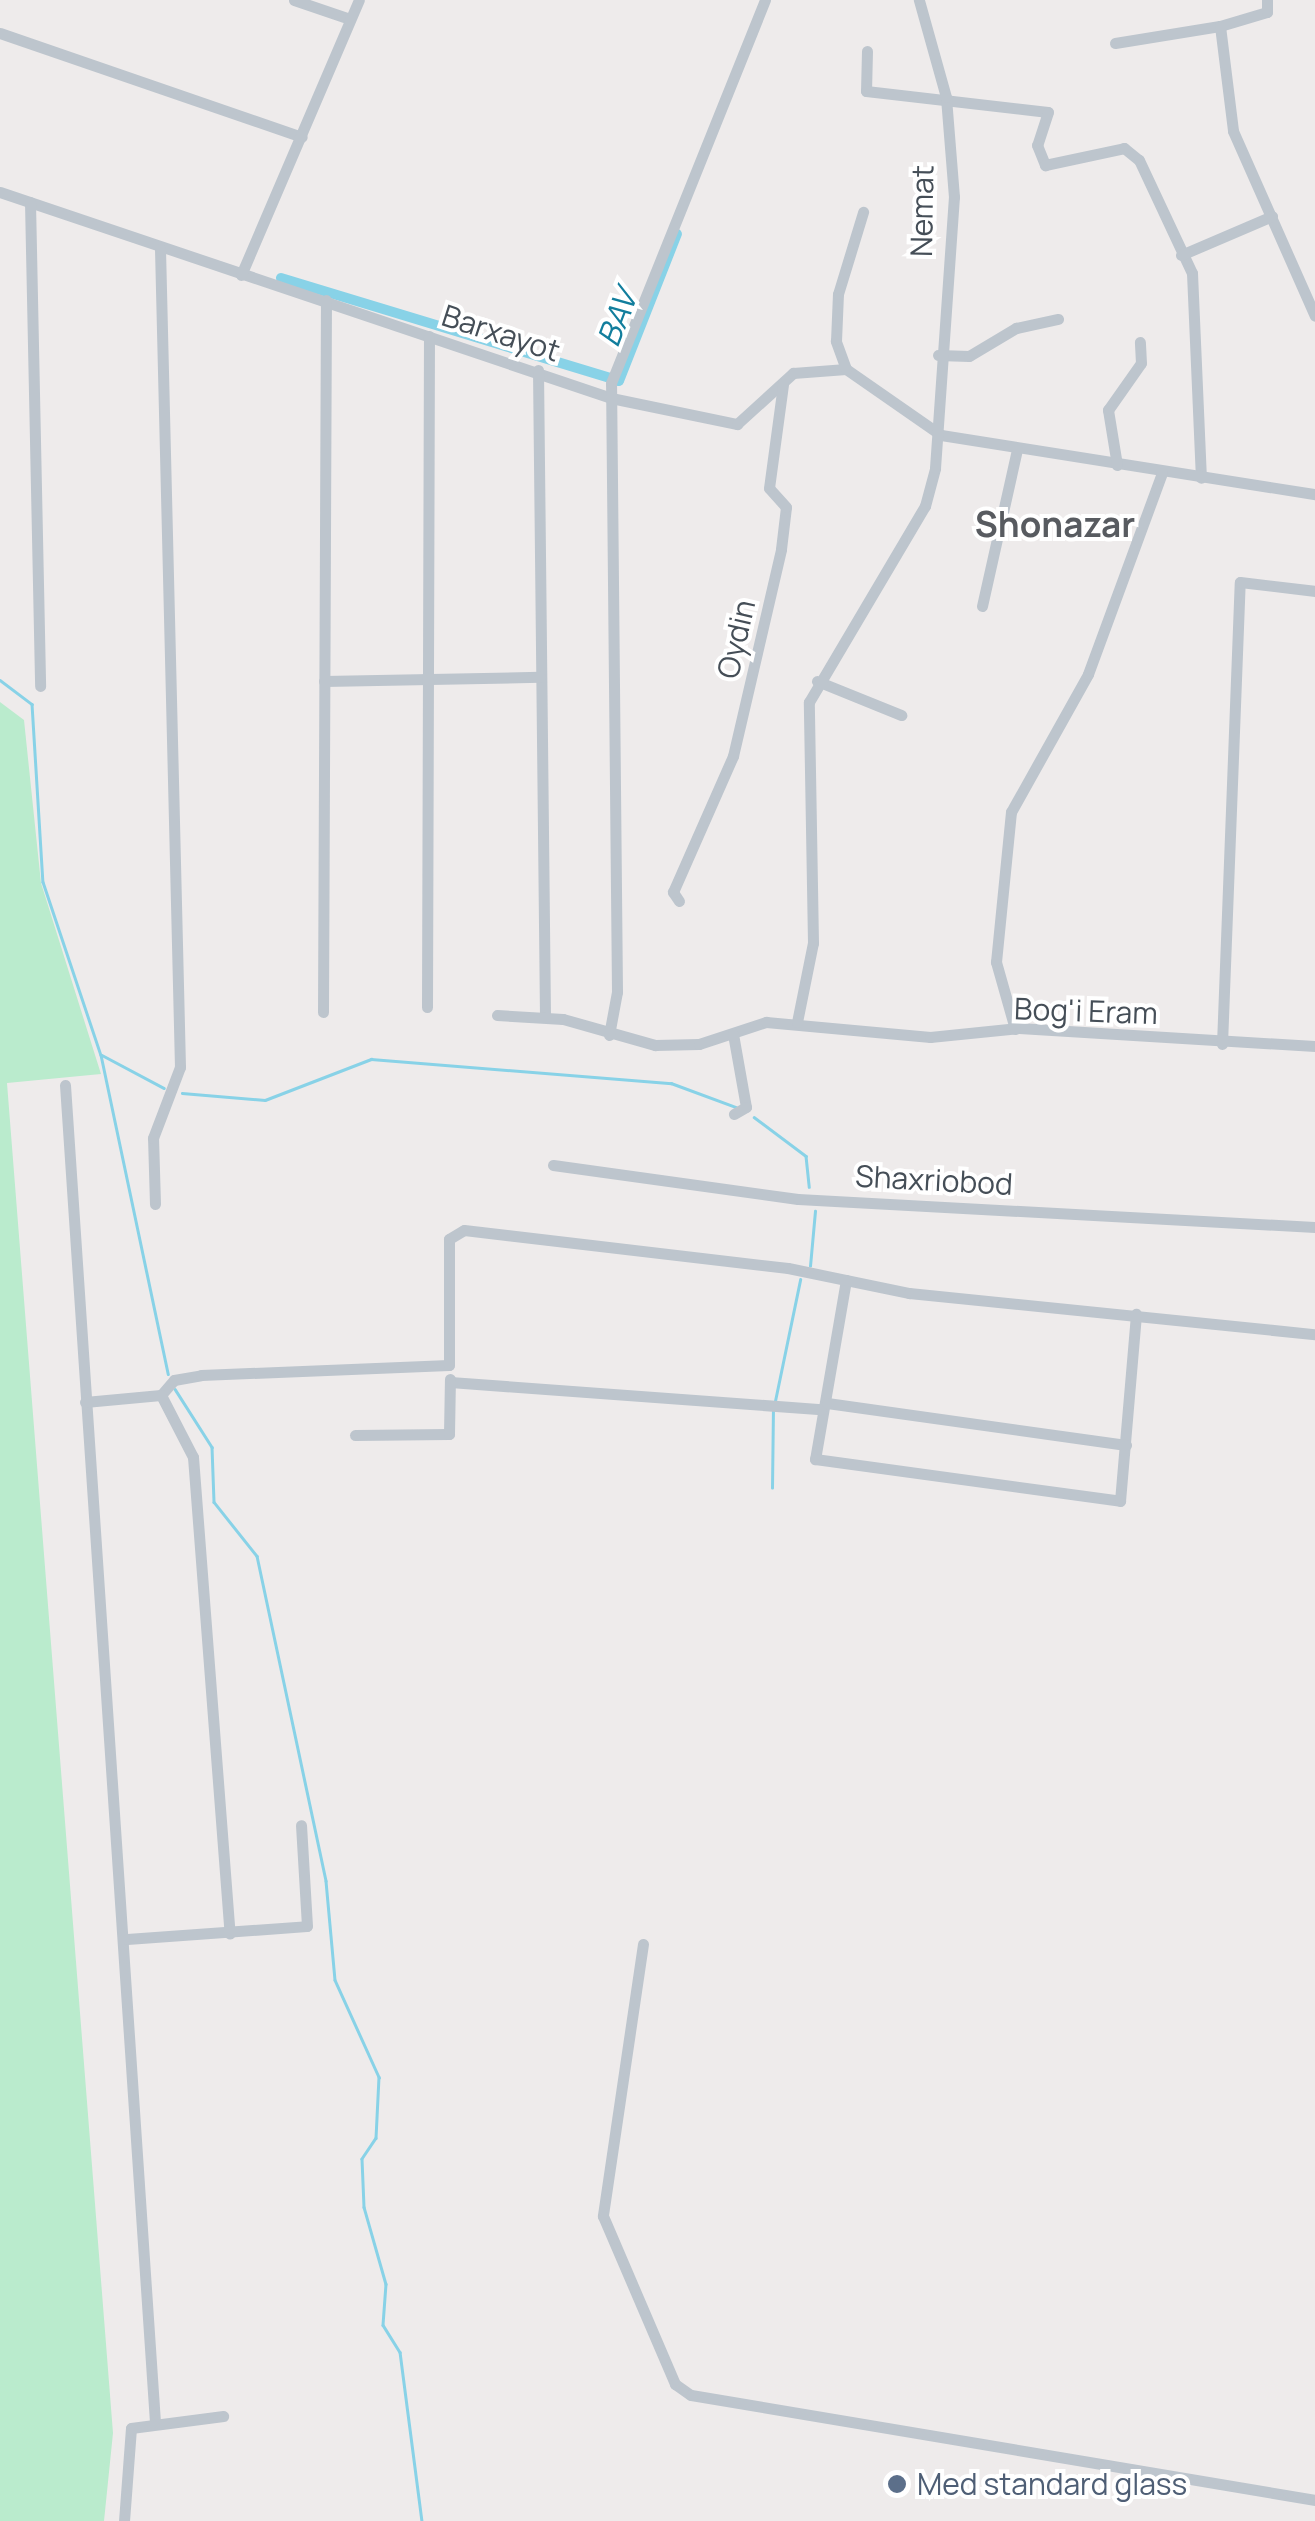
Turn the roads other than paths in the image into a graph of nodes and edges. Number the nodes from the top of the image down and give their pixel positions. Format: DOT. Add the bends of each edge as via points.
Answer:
graph roads {
  1 [pos="294,0"];
  2 [pos="359,0"];
  3 [pos="764,0"];
  4 [pos="919,0"];
  5 [pos="1267,0"];
  6 [pos="350,19"];
  7 [pos="1220,26"];
  8 [pos="0,32"];
  9 [pos="1114,44"];
  10 [pos="867,51"];
  11 [pos="946,97"];
  12 [pos="302,137"];
  13 [pos="0,192"];
  14 [pos="30,202"];
  15 [pos="863,212"];
  16 [pos="1272,216"];
  17 [pos="160,249"];
  18 [pos="1181,255"];
  19 [pos="241,275"];
  20 [pos="326,300"];
  21 [pos="1315,316"];
  22 [pos="1058,319"];
  23 [pos="429,336"];
  24 [pos="1140,342"];
  25 [pos="938,355"];
  26 [pos="846,369"];
  27 [pos="538,370"];
  28 [pos="783,382"];
  29 [pos="611,398"];
  30 [pos="932,428"];
  31 [pos="1017,450"];
  32 [pos="1117,465"];
  33 [pos="1162,472"];
  34 [pos="1201,478"];
  35 [pos="1315,494"];
  36 [pos="1315,592"];
  37 [pos="982,606"];
  38 [pos="540,677"];
  39 [pos="818,681"];
  40 [pos="324,682"];
  41 [pos="430,682"];
  42 [pos="40,686"];
  43 [pos="901,715"];
  44 [pos="678,901"];
  45 [pos="428,1007"];
  46 [pos="323,1012"];
  47 [pos="497,1015"];
  48 [pos="545,1016"];
  49 [pos="797,1022"];
  50 [pos="1015,1029"];
  51 [pos="733,1034"];
  52 [pos="609,1035"];
  53 [pos="1222,1044"];
  54 [pos="1315,1046"];
  55 [pos="65,1085"];
  56 [pos="734,1114"];
  57 [pos="553,1164"];
  58 [pos="156,1204"];
  59 [pos="1315,1226"];
  60 [pos="846,1280"];
  61 [pos="1136,1314"];
  62 [pos="1315,1334"];
  63 [pos="449,1365"];
  64 [pos="450,1382"];
  65 [pos="161,1395"];
  66 [pos="85,1402"];
  67 [pos="824,1406"];
  68 [pos="355,1434"];
  69 [pos="1126,1445"];
  70 [pos="300,1826"];
  71 [pos="230,1934"];
  72 [pos="127,1939"];
  73 [pos="643,1944"];
  74 [pos="223,2416"];
  75 [pos="156,2422"];
  76 [pos="1315,2500"];
  77 [pos="124,2521"];
  1 -- 6 [label="street"];
  2 -- 6 [label="street"];
  3 -- 29 [label="street" via="613,378"];
  4 -- 11 [label="street, Nemat"];
  5 -- 7 [label="street" via="1267,12"];
  6 -- 12 [label="street"];
  7 -- 9 [label="street"];
  7 -- 16 [label="street" via="1232,131"];
  8 -- 12 [label="street"];
  10 -- 11 [label="street" via="866,91"];
  11 -- 18 [label="street" via="1048,112 1036,145 1044,164 1131,151"];
  11 -- 25 [label="street, Nemat" via="954,197"];
  12 -- 19 [label="street"];
  13 -- 14 [label="street, Barxayot"];
  14 -- 17 [label="street, Barxayot"];
  14 -- 42 [label="street"];
  15 -- 26 [label="street" via="838,294 836,341"];
  16 -- 18 [label="street"];
  16 -- 21 [label="street"];
  17 -- 19 [label="street, Barxayot"];
  17 -- 58 [label="street" via="180,1067 153,1138"];
  18 -- 34 [label="street" via="1200,322"];
  19 -- 20 [label="street, Barxayot"];
  20 -- 23 [label="street, Barxayot"];
  20 -- 40 [label="street"];
  22 -- 25 [label="street" via="1016,328 969,356"];
  23 -- 27 [label="street, Barxayot"];
  23 -- 41 [label="street"];
  24 -- 32 [label="street" via="1140,362 1108,410"];
  25 -- 30 [label="street, Nemat"];
  26 -- 28 [label="street, Barxayot" via="808,367"];
  26 -- 30 [label="street"];
  27 -- 29 [label="street, Barxayot"];
  27 -- 38 [label="street"];
  28 -- 29 [label="street, Barxayot" via="737,424"];
  28 -- 44 [label="street, Oydin" via="768,488 786,507 781,549 733,756 673,892"];
  29 -- 52 [label="street" via="618,992"];
  30 -- 31 [label="street"];
  30 -- 39 [label="street, Nemat" via="925,506"];
  31 -- 32 [label="street"];
  31 -- 37 [label="street"];
  32 -- 33 [label="street"];
  33 -- 34 [label="street"];
  33 -- 50 [label="street" via="1088,674 1011,812 996,962"];
  34 -- 35 [label="street"];
  36 -- 53 [label="street" via="1240,582"];
  38 -- 41 [label="street"];
  38 -- 48 [label="street"];
  39 -- 43 [label="street"];
  39 -- 49 [label="street" via="809,702 813,942"];
  40 -- 41 [label="street"];
  40 -- 46 [label="street"];
  41 -- 45 [label="street"];
  47 -- 48 [label="street, Bog'i Eram"];
  48 -- 52 [label="street, Bog'i Eram"];
  49 -- 50 [label="street, Bog'i Eram" via="973,1039"];
  49 -- 51 [label="street, Bog'i Eram"];
  50 -- 53 [label="street, Bog'i Eram"];
  51 -- 52 [label="street, Bog'i Eram" via="654,1045"];
  51 -- 56 [label="street" via="746,1107"];
  53 -- 54 [label="street, Bog'i Eram"];
  55 -- 66 [label="street"];
  57 -- 59 [label="street, Shaxriobod" via="798,1199"];
  60 -- 61 [label="street"];
  60 -- 63 [label="street" via="459,1230 449,1239"];
  60 -- 67 [label="street"];
  61 -- 62 [label="street"];
  61 -- 69 [label="street"];
  63 -- 64 [label="street"];
  63 -- 65 [label="street" via="201,1375 174,1380"];
  64 -- 67 [label="street"];
  64 -- 68 [label="street" via="448,1434"];
  65 -- 66 [label="street"];
  65 -- 71 [label="street" via="194,1457 204,1523"];
  66 -- 72 [label="street"];
  67 -- 69 [label="street"];
  67 -- 69 [label="street" via="814,1459 1120,1501"];
  70 -- 71 [label="street" via="307,1926"];
  71 -- 72 [label="street"];
  72 -- 75 [label="street"];
  73 -- 76 [label="street" via="603,2216 676,2384 691,2395"];
  74 -- 75 [label="street"];
  75 -- 77 [label="street" via="131,2428 124,2444"];
}
